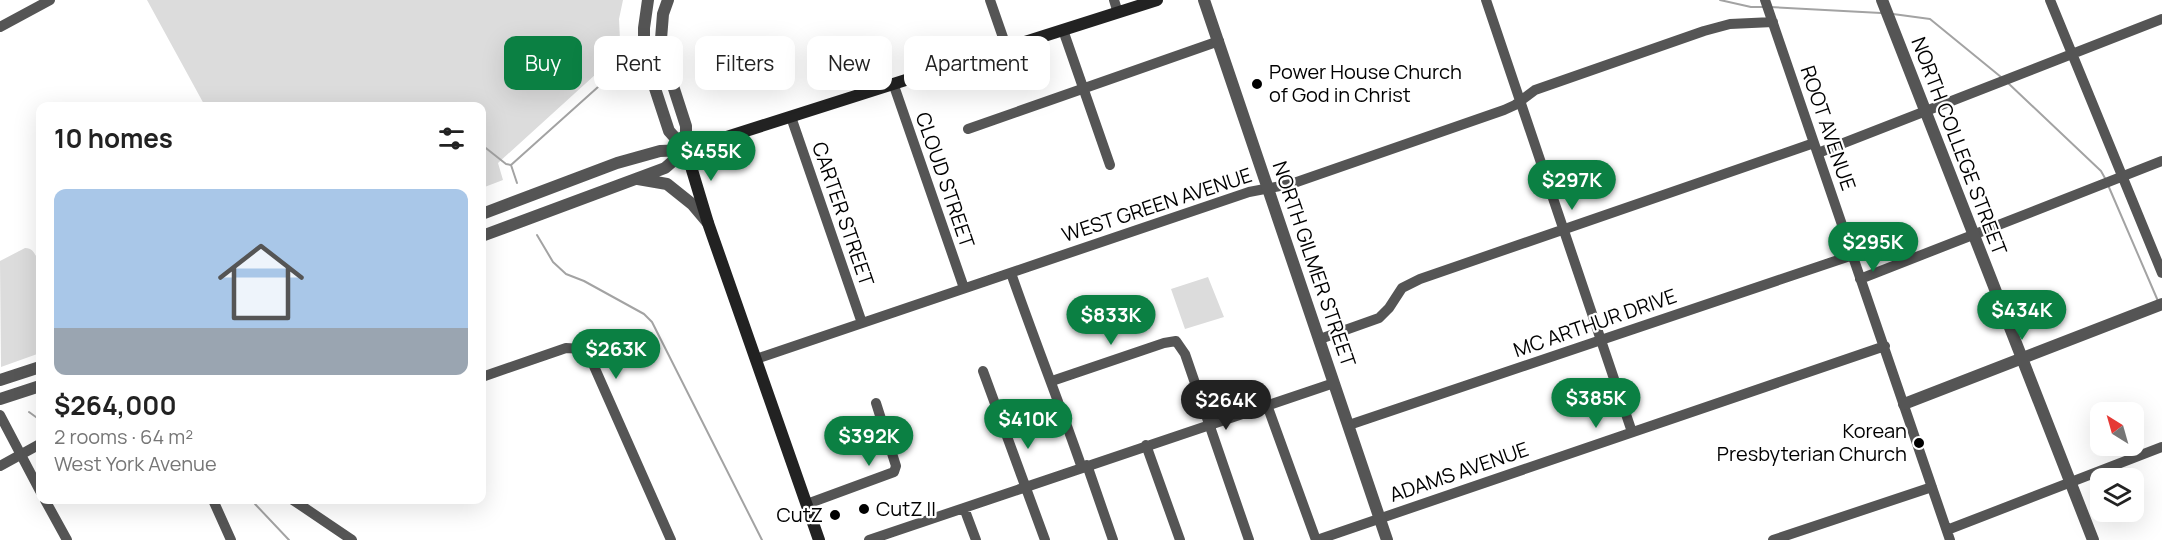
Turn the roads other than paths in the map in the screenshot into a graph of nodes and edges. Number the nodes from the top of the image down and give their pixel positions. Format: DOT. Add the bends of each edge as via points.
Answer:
graph roads {
  1 [pos="648,0"];
  2 [pos="668,0"];
  3 [pos="990,0"];
  4 [pos="1114,0"];
  5 [pos="1157,0"];
  6 [pos="1204,0"];
  7 [pos="1486,0"];
  8 [pos="1766,0"];
  9 [pos="1882,0"];
  10 [pos="2050,0"];
  11 [pos="46,1"];
  12 [pos="1118,13"];
  13 [pos="1772,19"];
  14 [pos="2162,19"];
  15 [pos="0,27"];
  16 [pos="1063,30"];
  17 [pos="1002,36"];
  18 [pos="1045,36"];
  19 [pos="1219,41"];
  20 [pos="2073,54"];
  21 [pos="904,79"];
  22 [pos="892,83"];
  23 [pos="1084,88"];
  24 [pos="871,90"];
  25 [pos="1520,101"];
  26 [pos="1925,112"];
  27 [pos="791,117"];
  28 [pos="968,129"];
  29 [pos="1816,148"];
  30 [pos="686,150"];
  31 [pos="2162,161"];
  32 [pos="1110,165"];
  33 [pos="2119,178"];
  34 [pos="637,179"];
  35 [pos="1268,188"];
  36 [pos="486,212"];
  37 [pos="708,223"];
  38 [pos="1563,230"];
  39 [pos="486,235"];
  40 [pos="1972,235"];
  41 [pos="1853,255"];
  42 [pos="1011,273"];
  43 [pos="2162,273"];
  44 [pos="1860,279"];
  45 [pos="964,288"];
  46 [pos="2157,306"];
  47 [pos="862,323"];
  48 [pos="1320,339"];
  49 [pos="1602,340"];
  50 [pos="1885,346"];
  51 [pos="2022,357"];
  52 [pos="756,359"];
  53 [pos="36,368"];
  54 [pos="983,370"];
  55 [pos="486,376"];
  56 [pos="0,380"];
  57 [pos="1052,381"];
  58 [pos="1334,383"];
  59 [pos="36,387"];
  60 [pos="0,399"];
  61 [pos="876,403"];
  62 [pos="1904,404"];
  63 [pos="1267,405"];
  64 [pos="0,415"];
  65 [pos="1209,424"];
  66 [pos="1349,425"];
  67 [pos="1632,432"];
  68 [pos="36,446"];
  69 [pos="1146,446"];
  70 [pos="2162,447"];
  71 [pos="21,454"];
  72 [pos="0,466"];
  73 [pos="1084,466"];
  74 [pos="36,483"];
  75 [pos="2071,483"];
  76 [pos="1026,486"];
  77 [pos="1932,488"];
  78 [pos="47,504"];
  79 [pos="215,504"];
  80 [pos="305,504"];
  81 [pos="807,504"];
  82 [pos="964,508"];
  83 [pos="1380,518"];
  84 [pos="904,528"];
  85 [pos="1948,535"];
  86 [pos="66,540"];
  87 [pos="231,540"];
  88 [pos="352,540"];
  89 [pos="671,540"];
  90 [pos="819,540"];
  91 [pos="869,540"];
  92 [pos="908,540"];
  93 [pos="975,540"];
  94 [pos="1046,540"];
  95 [pos="1113,540"];
  96 [pos="1180,540"];
  97 [pos="1249,540"];
  98 [pos="1317,540"];
  99 [pos="1387,540"];
  100 [pos="1773,540"];
  101 [pos="2092,540"];
  1 -- 30 [label="street" via="644,55 669,131"];
  2 -- 30 [label="street" via="661,39 686,126"];
  3 -- 17 [label="street"];
  4 -- 12 [label="street"];
  5 -- 12 [label="main road"];
  6 -- 19 [label="street, NORTH GILMER STREET"];
  7 -- 25 [label="street"];
  8 -- 13 [label="street, ROOT AVENUE"];
  9 -- 26 [label="street, NORTH COLLEGE STREET"];
  10 -- 20 [label="street"];
  11 -- 15 [label="street"];
  12 -- 16 [label="main road"];
  13 -- 25 [label="street, WEST GREEN AVENUE" via="1704,31 1534,90"];
  13 -- 29 [label="street, ROOT AVENUE"];
  14 -- 20 [label="street"];
  16 -- 18 [label="main road"];
  16 -- 23 [label="street"];
  19 -- 23 [label="street"];
  19 -- 35 [label="street, NORTH GILMER STREET"];
  20 -- 26 [label="street"];
  20 -- 33 [label="street"];
  21 -- 22 [label="main road"];
  22 -- 45 [label="street, CLOUD STREET"];
  23 -- 28 [label="street"];
  23 -- 32 [label="street"];
  24 -- 27 [label="main road"];
  25 -- 35 [label="street, WEST GREEN AVENUE" via="1504,110 1291,184"];
  25 -- 38 [label="street"];
  26 -- 29 [label="street"];
  26 -- 40 [label="street, NORTH COLLEGE STREET"];
  27 -- 30 [label="main road"];
  27 -- 47 [label="street, CARTER STREET"];
  29 -- 38 [label="street"];
  29 -- 41 [label="street, ROOT AVENUE"];
  30 -- 34 [label="street" via="665,168"];
  30 -- 36 [label="street" via="660,151 617,163"];
  30 -- 37 [label="main road"];
  31 -- 33 [label="street"];
  33 -- 40 [label="street"];
  33 -- 43 [label="street"];
  34 -- 37 [label="street" via="667,184"];
  34 -- 39 [label="street"];
  35 -- 42 [label="street, WEST GREEN AVENUE"];
  35 -- 48 [label="street, NORTH GILMER STREET"];
  37 -- 52 [label="main road"];
  38 -- 48 [label="street" via="1408,284 1379,318"];
  38 -- 49 [label="street"];
  40 -- 44 [label="street"];
  40 -- 51 [label="street, NORTH COLLEGE STREET"];
  41 -- 44 [label="street, ROOT AVENUE"];
  41 -- 49 [label="street, MC ARTHUR DRIVE"];
  42 -- 45 [label="street, WEST GREEN AVENUE"];
  42 -- 57 [label="street"];
  44 -- 50 [label="street, ROOT AVENUE"];
  45 -- 47 [label="street, WEST GREEN AVENUE"];
  46 -- 51 [label="street"];
  47 -- 52 [label="street, WEST GREEN AVENUE"];
  48 -- 58 [label="street, NORTH GILMER STREET"];
  49 -- 66 [label="street, MC ARTHUR DRIVE"];
  49 -- 67 [label="street"];
  50 -- 62 [label="street, ROOT AVENUE"];
  50 -- 67 [label="street, ADAMS AVENUE"];
  51 -- 62 [label="street"];
  51 -- 75 [label="street, NORTH COLLEGE STREET"];
  52 -- 81 [label="main road"];
  53 -- 56 [label="street"];
  54 -- 76 [label="street"];
  55 -- 89 [label="street" via="566,348 582,349 589,355"];
  57 -- 65 [label="street" via="1176,341 1185,354"];
  57 -- 73 [label="street"];
  58 -- 63 [label="street"];
  58 -- 66 [label="street, NORTH GILMER STREET"];
  59 -- 60 [label="street"];
  61 -- 81 [label="street" via="896,466 894,472"];
  62 -- 77 [label="street, ROOT AVENUE"];
  63 -- 65 [label="street"];
  63 -- 98 [label="street"];
  64 -- 71 [label="street"];
  65 -- 69 [label="street"];
  65 -- 97 [label="street"];
  66 -- 83 [label="street, NORTH GILMER STREET"];
  67 -- 83 [label="street, ADAMS AVENUE"];
  68 -- 71 [label="street"];
  69 -- 73 [label="street"];
  69 -- 96 [label="street"];
  70 -- 75 [label="street"];
  71 -- 72 [label="street"];
  71 -- 74 [label="street"];
  73 -- 76 [label="street"];
  73 -- 95 [label="street"];
  75 -- 85 [label="street"];
  75 -- 101 [label="street, NORTH COLLEGE STREET"];
  76 -- 82 [label="street"];
  76 -- 94 [label="street"];
  77 -- 85 [label="street, ROOT AVENUE"];
  77 -- 100 [label="street"];
  78 -- 86 [label="street"];
  79 -- 87 [label="street"];
  80 -- 88 [label="street"];
  81 -- 90 [label="main road"];
  82 -- 84 [label="street"];
  82 -- 93 [label="street"];
  83 -- 98 [label="street, ADAMS AVENUE"];
  83 -- 99 [label="street, NORTH GILMER STREET"];
  84 -- 91 [label="street"];
  84 -- 92 [label="street"];
}
